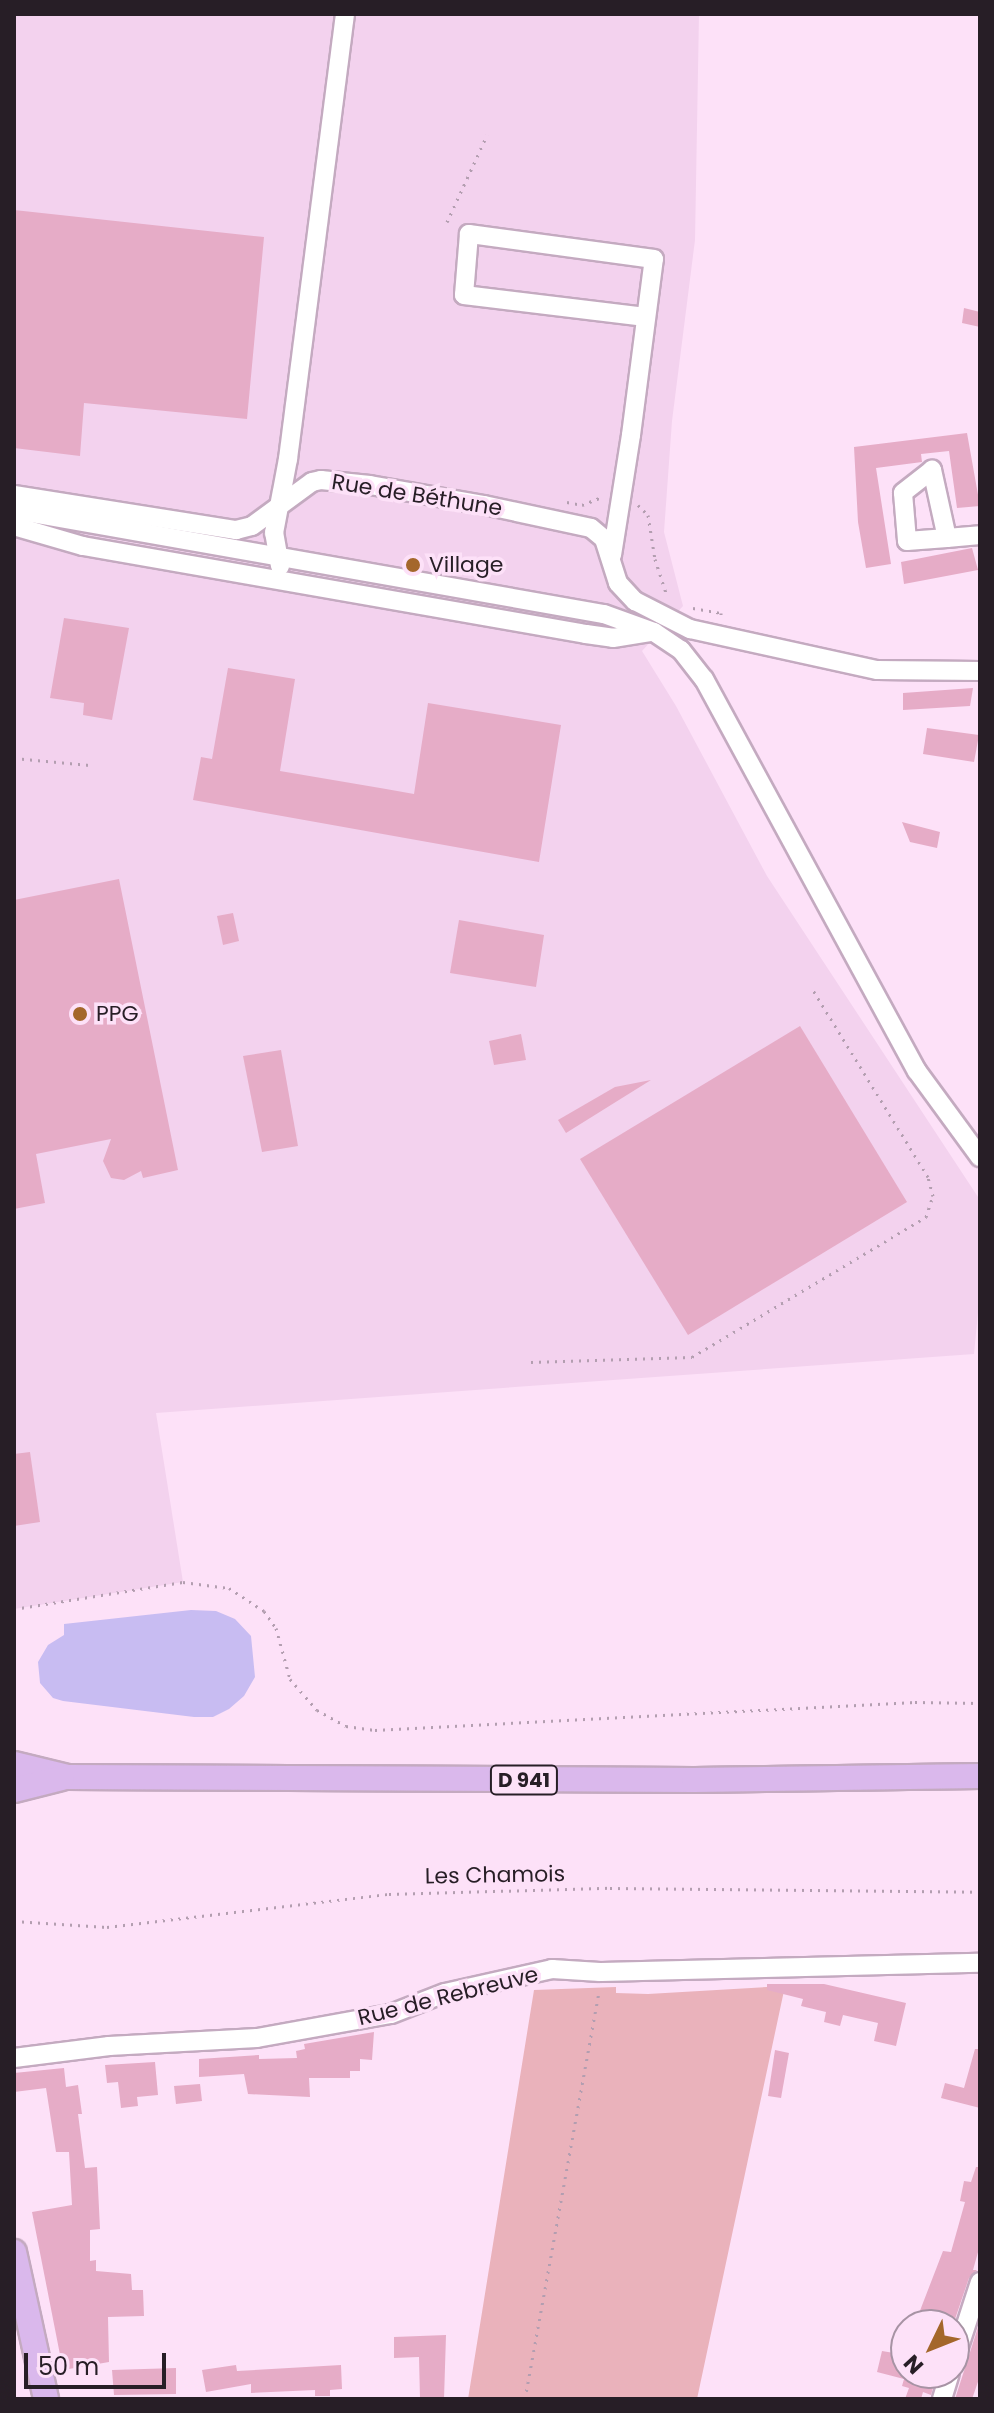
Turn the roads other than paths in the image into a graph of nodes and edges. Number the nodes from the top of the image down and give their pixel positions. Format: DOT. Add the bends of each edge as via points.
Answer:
graph roads {
  1 [pos="345,14"];
  2 [pos="646,317"];
  3 [pos="288,459"];
  4 [pos="312,482"];
  5 [pos="14,495"];
  6 [pos="621,499"];
  7 [pos="279,508"];
  8 [pos="14,510"];
  9 [pos="14,526"];
  10 [pos="591,528"];
  11 [pos="980,535"];
  12 [pos="947,538"];
  13 [pos="276,555"];
  14 [pos="612,555"];
  15 [pos="291,581"];
  16 [pos="618,583"];
  17 [pos="604,614"];
  18 [pos="690,629"];
  19 [pos="654,632"];
  20 [pos="586,634"];
  21 [pos="980,671"];
  22 [pos="980,1157"];
  23 [pos="14,1764"];
  24 [pos="980,1776"];
  25 [pos="68,1777"];
  26 [pos="14,1790"];
  27 [pos="980,1963"];
  28 [pos="14,2058"];
  29 [pos="14,2252"];
  30 [pos="980,2282"];
  31 [pos="970,2313"];
  32 [pos="46,2399"];
  1 -- 3 [label="street"];
  2 -- 2 [label="street" via="654,259 469,234 464,295"];
  2 -- 6 [label="street"];
  3 -- 4 [label="street"];
  3 -- 7 [label="street"];
  4 -- 7 [label="street, Rue de Béthune"];
  4 -- 10 [label="street, Rue de Béthune" via="370,485"];
  5 -- 7 [label="street, Rue de Béthune" via="236,530"];
  6 -- 10 [label="street"];
  6 -- 14 [label="street"];
  7 -- 13 [label="street"];
  8 -- 13 [label="street"];
  9 -- 15 [label="street" via="83,546"];
  10 -- 14 [label="street"];
  11 -- 12 [label="street"];
  13 -- 15 [label="street"];
  13 -- 17 [label="street"];
  14 -- 16 [label="street"];
  15 -- 20 [label="street"];
  16 -- 17 [label="street"];
  16 -- 18 [label="street" via="635,601"];
  17 -- 19 [label="street"];
  17 -- 20 [label="street"];
  18 -- 19 [label="street"];
  18 -- 21 [label="street" via="877,670"];
  19 -- 20 [label="street" via="613,638"];
  19 -- 22 [label="street" via="681,650 704,679 917,1071"];
  23 -- 25 [label="main road, D 941"];
  24 -- 25 [label="main road, D 941"];
  25 -- 26 [label="main road, D 941"];
  27 -- 28 [label="street, Rue de Rebreuve" via="552,1969 445,1993 391,2014 257,2038 109,2046"];
  29 -- 32 [label="main road"];
  30 -- 31 [label="street"];
}
